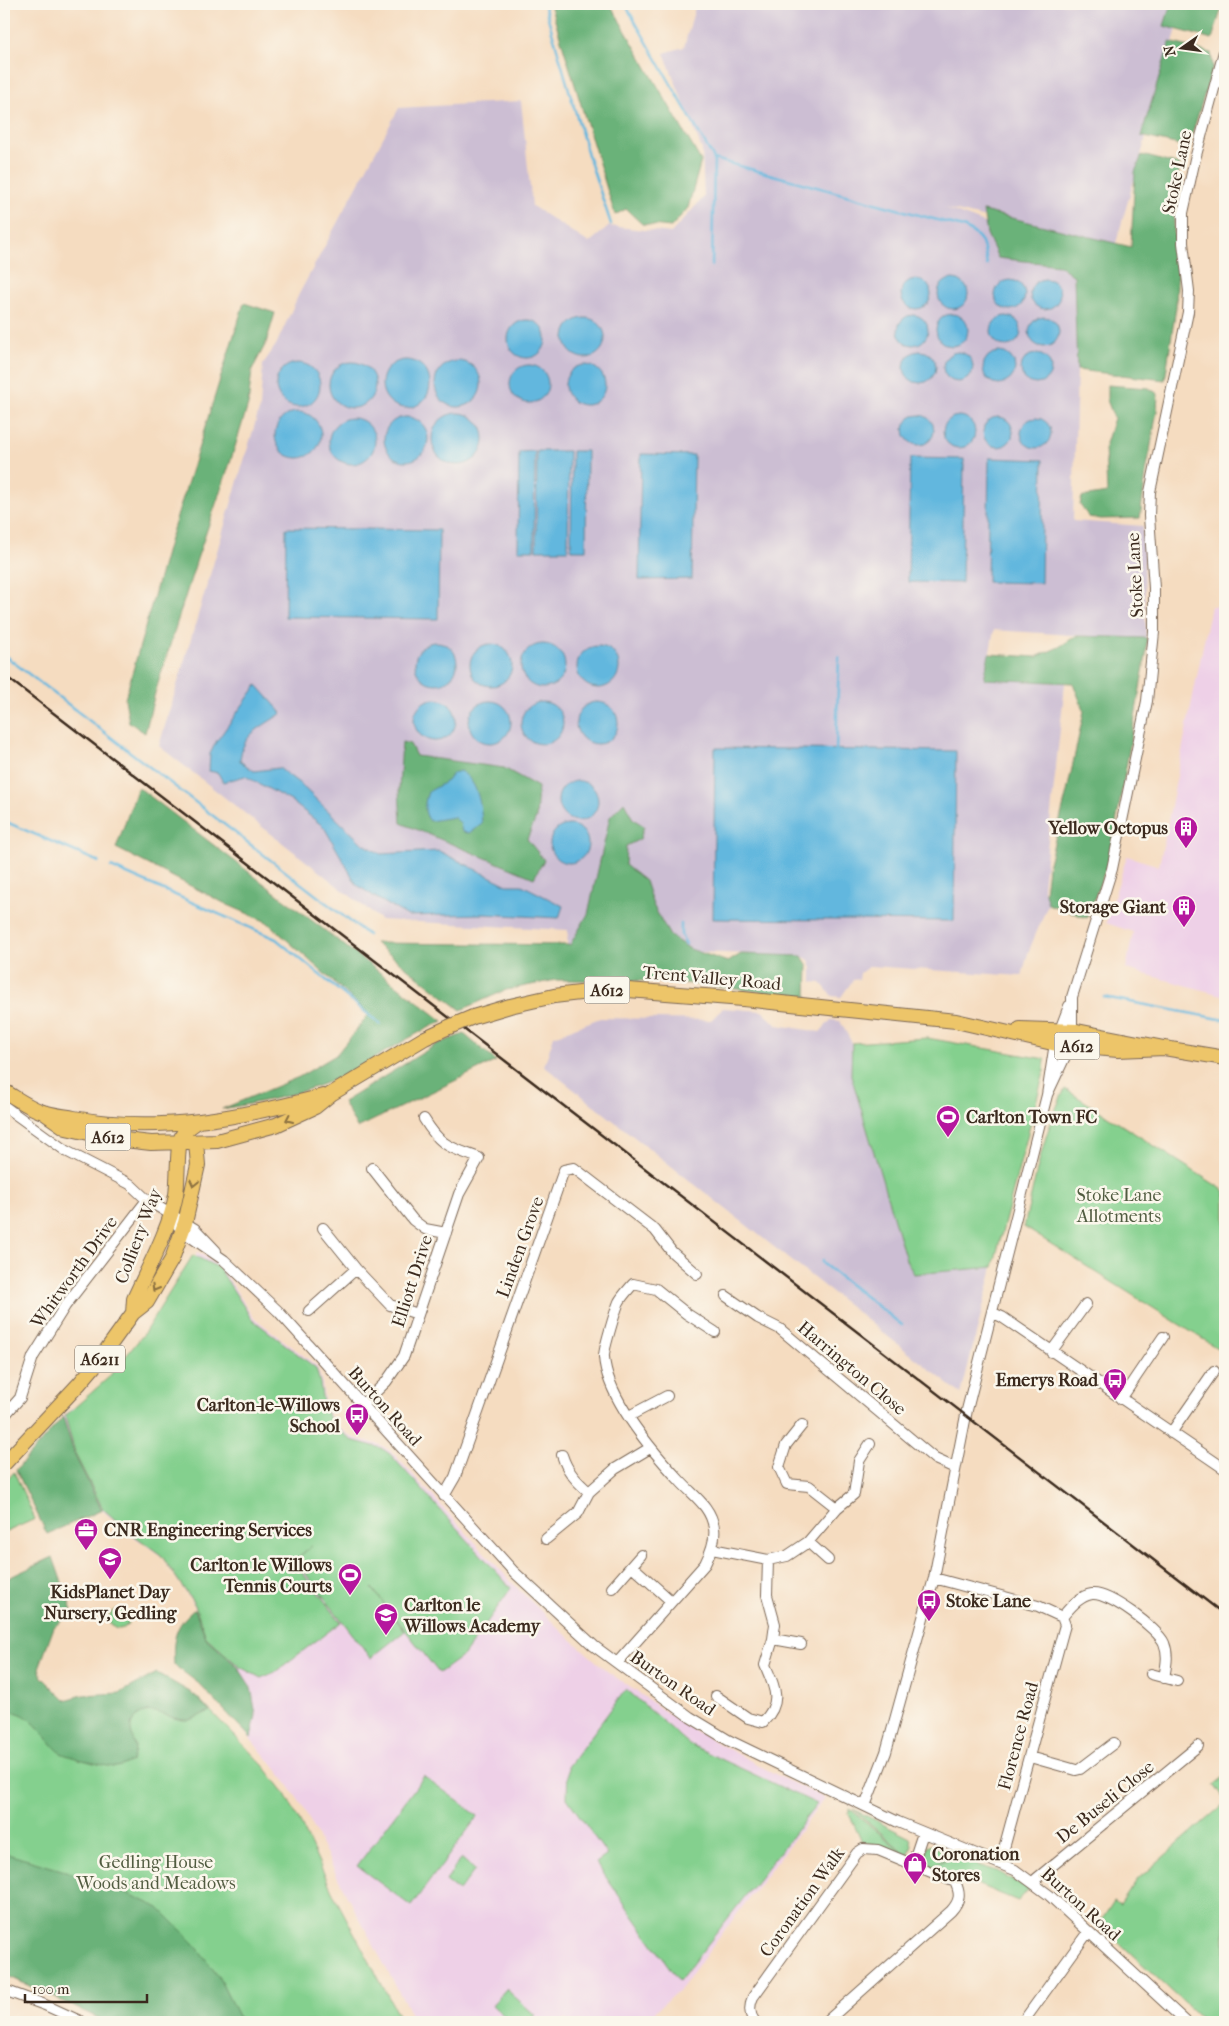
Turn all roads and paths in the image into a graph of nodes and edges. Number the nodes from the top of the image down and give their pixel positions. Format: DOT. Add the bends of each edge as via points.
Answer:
graph roads {
  1 [pos="1225,48"];
  2 [pos="992,1028"];
  3 [pos="1066,1030"];
  4 [pos="1055,1043"];
  5 [pos="1070,1046"];
  6 [pos="1164,1048"];
  7 [pos="1225,1058"];
  8 [pos="4,1091"];
  9 [pos="330,1094"];
  10 [pos="1047,1095"];
  11 [pos="4,1106"];
  12 [pos="38,1110"];
  13 [pos="424,1119"];
  14 [pos="191,1126"];
  15 [pos="196,1142"];
  16 [pos="178,1143"];
  17 [pos="372,1168"];
  18 [pos="147,1200"];
  19 [pos="170,1215"];
  20 [pos="184,1227"];
  21 [pos="324,1228"];
  22 [pos="446,1233"];
  23 [pos="356,1269"];
  24 [pos="697,1274"];
  25 [pos="726,1296"];
  26 [pos="1086,1304"];
  27 [pos="309,1311"];
  28 [pos="134,1313"];
  29 [pos="992,1313"];
  30 [pos="418,1314"];
  31 [pos="715,1332"];
  32 [pos="1163,1337"];
  33 [pos="1052,1352"];
  34 [pos="1215,1371"];
  35 [pos="667,1396"];
  36 [pos="1121,1399"];
  37 [pos="362,1405"];
  38 [pos="4,1416"];
  39 [pos="629,1416"];
  40 [pos="802,1425"];
  41 [pos="1171,1432"];
  42 [pos="870,1444"];
  43 [pos="650,1448"];
  44 [pos="561,1462"];
  45 [pos="4,1464"];
  46 [pos="1224,1465"];
  47 [pos="955,1468"];
  48 [pos="589,1492"];
  49 [pos="444,1496"];
  50 [pos="837,1508"];
  51 [pos="546,1539"];
  52 [pos="808,1542"];
  53 [pos="712,1549"];
  54 [pos="641,1554"];
  55 [pos="768,1560"];
  56 [pos="828,1560"];
  57 [pos="632,1566"];
  58 [pos="934,1578"];
  59 [pos="612,1588"];
  60 [pos="671,1602"];
  61 [pos="1062,1617"];
  62 [pos="773,1639"];
  63 [pos="800,1644"];
  64 [pos="617,1663"];
  65 [pos="1151,1674"];
  66 [pos="1164,1678"];
  67 [pos="1177,1681"];
  68 [pos="716,1696"];
  69 [pos="1114,1744"];
  70 [pos="1198,1746"];
  71 [pos="1030,1757"];
  72 [pos="865,1806"];
  73 [pos="923,1833"];
  74 [pos="913,1863"];
  75 [pos="1000,1863"];
  76 [pos="1036,1885"];
  77 [pos="1088,1932"];
  78 [pos="4,1990"];
  79 [pos="82,2022"];
  80 [pos="755,2022"];
  81 [pos="826,2022"];
  82 [pos="1023,2022"];
  83 [pos="1186,2022"];
  1 -- 3 [label="street, Stoke Lane" via="1183,213 1188,312 1150,492 1148,516 1154,632 1147,702 1112,869 1078,975"];
  2 -- 3 [label="main road, Trent Valley Road / A612"];
  2 -- 4 [label="main road, Trent Valley Road / A612"];
  2 -- 9 [label="main road, Trent Valley Road / A612, bridge" via="956,1021 757,1000 628,990 597,991 554,996 449,1026"];
  3 -- 4 [label="street"];
  3 -- 5 [label="street"];
  3 -- 6 [label="main road, Trent Valley Road / A612"];
  4 -- 5 [label="main road, Trent Valley Road / A612"];
  4 -- 10 [label="street"];
  5 -- 6 [label="main road, Trent Valley Road / A612" via="1118,1050"];
  5 -- 10 [label="street"];
  6 -- 7 [label="main road, Trent Valley Road / A612"];
  8 -- 12 [label="main road, A612"];
  9 -- 14 [label="main road, Trent Valley Road / A612"];
  9 -- 15 [label="main road, Trent Valley Road / A612, one-way" via="316,1107 276,1125 217,1141"];
  10 -- 29 [label="street"];
  11 -- 18 [label="street, Burton Road" via="49,1134 66,1151 130,1184"];
  12 -- 14 [label="main road, Trent Valley Road / A612" via="94,1122"];
  12 -- 16 [label="main road, Trent Valley Road / A612" via="66,1128 151,1143"];
  13 -- 22 [label="street, Elliott Drive" via="435,1136 448,1146 479,1158 459,1194"];
  14 -- 15 [label="main road"];
  14 -- 16 [label="main road"];
  15 -- 16 [label="main road, Trent Valley Road / A612"];
  15 -- 20 [label="main road, Colliery Way / A6211, one-way" via="198,1165"];
  16 -- 19 [label="main road, Colliery Way / A6211" via="178,1176"];
  17 -- 22 [label="street" via="413,1220 425,1229"];
  18 -- 19 [label="street, Burton Road"];
  18 -- 38 [label="street, Whitworth Drive" via="66,1306 33,1357 20,1398"];
  19 -- 20 [label="street, Burton Road"];
  19 -- 28 [label="main road, Colliery Way / A6211" via="134,1299"];
  20 -- 28 [label="main road, Colliery Way / A6211, one-way" via="172,1259 147,1302"];
  20 -- 37 [label="street, Burton Road" via="195,1228 284,1318"];
  21 -- 23 [label="street"];
  22 -- 30 [label="street, Elliott Drive"];
  23 -- 27 [label="street"];
  23 -- 30 [label="street" via="390,1305"];
  24 -- 49 [label="street, Linden Grove" via="672,1252 655,1230 574,1168 564,1170 455,1477"];
  25 -- 47 [label="street, Harrington Close" via="780,1329 935,1459"];
  26 -- 33 [label="street"];
  28 -- 45 [label="main road, Colliery Way / A6211" via="91,1370"];
  29 -- 33 [label="street"];
  29 -- 47 [label="street"];
  30 -- 37 [label="street, Elliott Drive" via="404,1356 386,1382"];
  31 -- 39 [label="street" via="656,1289 633,1284 619,1302 603,1356 612,1388"];
  32 -- 36 [label="street"];
  33 -- 36 [label="street"];
  34 -- 41 [label="street"];
  35 -- 39 [label="street"];
  36 -- 41 [label="street"];
  37 -- 49 [label="street, Burton Road"];
  39 -- 43 [label="street"];
  40 -- 50 [label="street" via="786,1445 779,1467 787,1484 809,1486"];
  41 -- 46 [label="street"];
  42 -- 50 [label="street" via="859,1461 854,1494"];
  43 -- 48 [label="street" via="616,1469"];
  43 -- 53 [label="street" via="705,1504 714,1528"];
  44 -- 48 [label="street"];
  47 -- 58 [label="street"];
  48 -- 51 [label="street" via="578,1513"];
  49 -- 64 [label="street, Burton Road" via="514,1572 567,1623"];
  50 -- 52 [label="street"];
  52 -- 55 [label="street" via="787,1556"];
  52 -- 56 [label="street"];
  53 -- 55 [label="street"];
  53 -- 60 [label="street" via="704,1564"];
  54 -- 57 [label="street"];
  55 -- 62 [label="street" via="766,1595 775,1624"];
  57 -- 59 [label="street"];
  57 -- 60 [label="street"];
  58 -- 61 [label="street" via="1038,1606"];
  58 -- 72 [label="street" via="886,1752"];
  60 -- 64 [label="street"];
  61 -- 66 [label="street" via="1084,1596 1094,1594 1112,1599 1164,1641 1167,1654"];
  61 -- 71 [label="street, Florence Road" via="1065,1625"];
  62 -- 63 [label="street"];
  62 -- 68 [label="street" via="765,1665 776,1690 768,1718 762,1722 748,1718"];
  64 -- 72 [label="street, Burton Road" via="728,1740"];
  65 -- 66 [label="street"];
  66 -- 67 [label="street"];
  69 -- 71 [label="street" via="1080,1769"];
  70 -- 76 [label="street, De Buseli Close" via="1036,1879"];
  71 -- 75 [label="street, Florence Road"];
  72 -- 73 [label="street, Burton Road"];
  73 -- 74 [label="street"];
  73 -- 75 [label="street, Burton Road"];
  74 -- 80 [label="street, Coronation Walk" via="878,1850 863,1849 857,1853 751,2001"];
  74 -- 81 [label="street, Coronation Walk" via="955,1882 960,1893 958,1903"];
  75 -- 76 [label="street, Burton Road"];
  76 -- 77 [label="street, Burton Road"];
  77 -- 82 [label="street"];
  77 -- 83 [label="street, Burton Road"];
  78 -- 79 [label="street"];
}
